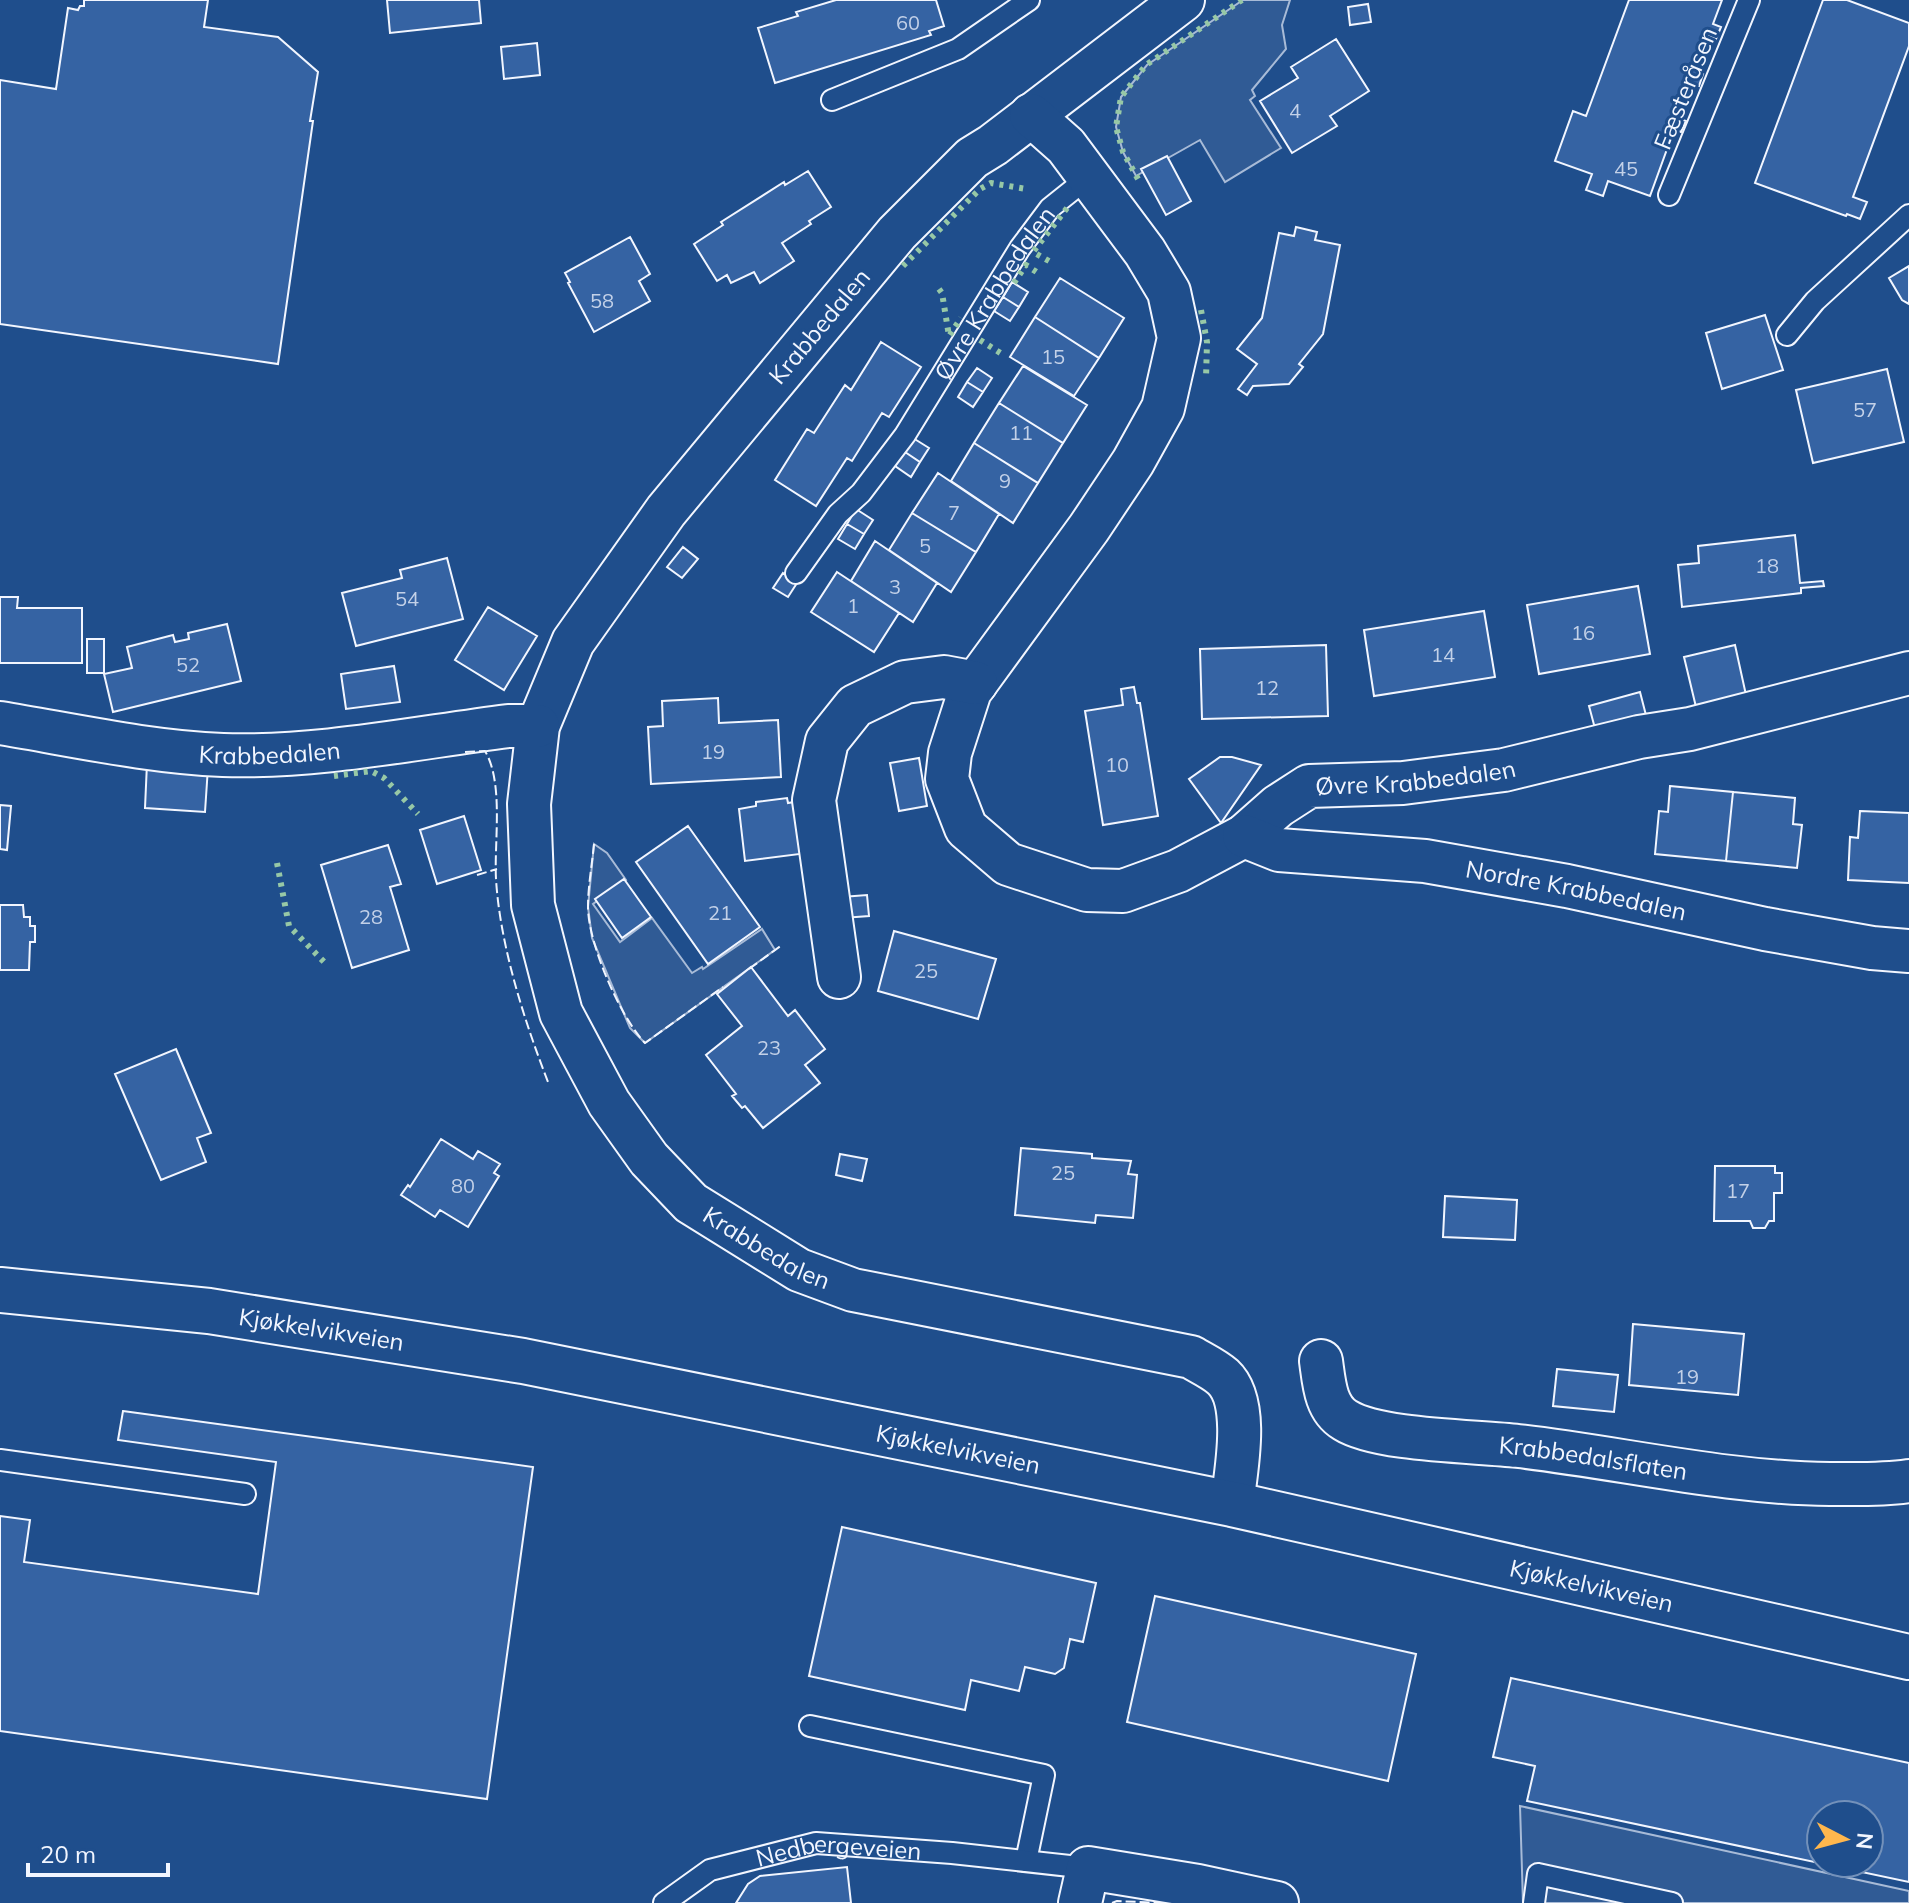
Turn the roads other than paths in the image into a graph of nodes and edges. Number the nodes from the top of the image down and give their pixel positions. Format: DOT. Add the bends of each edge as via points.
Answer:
graph roads {
  1 [pos="1029,0"];
  2 [pos="1183,0"];
  3 [pos="1749,0"];
  4 [pos="832,100"];
  5 [pos="1031,115"];
  6 [pos="1093,183"];
  7 [pos="1669,195"];
  8 [pos="1909,215"];
  9 [pos="1787,335"];
  10 [pos="796,573"];
  11 [pos="1909,673"];
  12 [pos="976,683"];
  13 [pos="0,723"];
  14 [pos="538,726"];
  15 [pos="1244,836"];
  16 [pos="1909,951"];
  17 [pos="839,977"];
  18 [pos="0,1290"];
  19 [pos="1321,1361"];
  20 [pos="0,1460"];
  21 [pos="1909,1481"];
  22 [pos="245,1494"];
  23 [pos="1232,1504"];
  24 [pos="1909,1657"];
  25 [pos="810,1726"];
  26 [pos="1026,1861"];
  27 [pos="1084,1886"];
  28 [pos="664,1903"];
  29 [pos="1277,1903"];
  30 [pos="1534,1903"];
  31 [pos="1672,1903"];
  1 -- 4 [label="lane" via="958,49"];
  2 -- 5 [label="street, Krabbedalen"];
  3 -- 7 [label="lane, Fæsteråsen"];
  5 -- 6 [label="street, Øvre Krabbedalen" via="1066,146"];
  5 -- 14 [label="street, Krabbedalen" via="972,158 897,233 666,511 573,642"];
  6 -- 10 [label="lane, Øvre Krabbedalen" via="1080,184 1050,208 905,435"];
  6 -- 12 [label="street, Øvre Krabbedalen" via="1169,292 1179,338 1163,408 1089,528"];
  8 -- 9 [label="lane" via="1815,301"];
  11 -- 15 [label="street, Øvre Krabbedalen" via="1504,770 1403,783 1309,786"];
  12 -- 15 [label="street, Øvre Krabbedalen" via="950,753 947,779 966,828 1008,864 1087,890 1123,891 1178,871"];
  12 -- 17 [label="street" via="944,677 905,682 855,706 827,741 814,800"];
  13 -- 14 [label="street, Krabbedalen" via="236,755"];
  14 -- 23 [label="street, Krabbedalen" via="529,804 533,905 561,1013 609,1103 649,1159 691,1203 799,1270 853,1290 1191,1357 1223,1377 1232,1390 1241,1430"];
  15 -- 16 [label="street, Nordre Krabbedalen" via="1279,850 1425,861 1765,929"];
  18 -- 23 [label="main road, Kjøkkelvikveien" via="209,1311 523,1361"];
  19 -- 21 [label="street, Krabbedalsflaten" via="1327,1398 1343,1420 1367,1429 1786,1483"];
  20 -- 22 [label="lane"];
  23 -- 24 [label="main road, Kjøkkelvikveien"];
  25 -- 26 [label="lane" via="1044,1775"];
  26 -- 27 [label="lane, Nedbergeveien"];
  26 -- 28 [label="lane, Nedbergeveien" via="816,1843 710,1870"];
  27 -- 29 [label="street, Nedbergeveien" via="1198,1886"];
  30 -- 31 [label="lane" via="1538,1874"];
}
